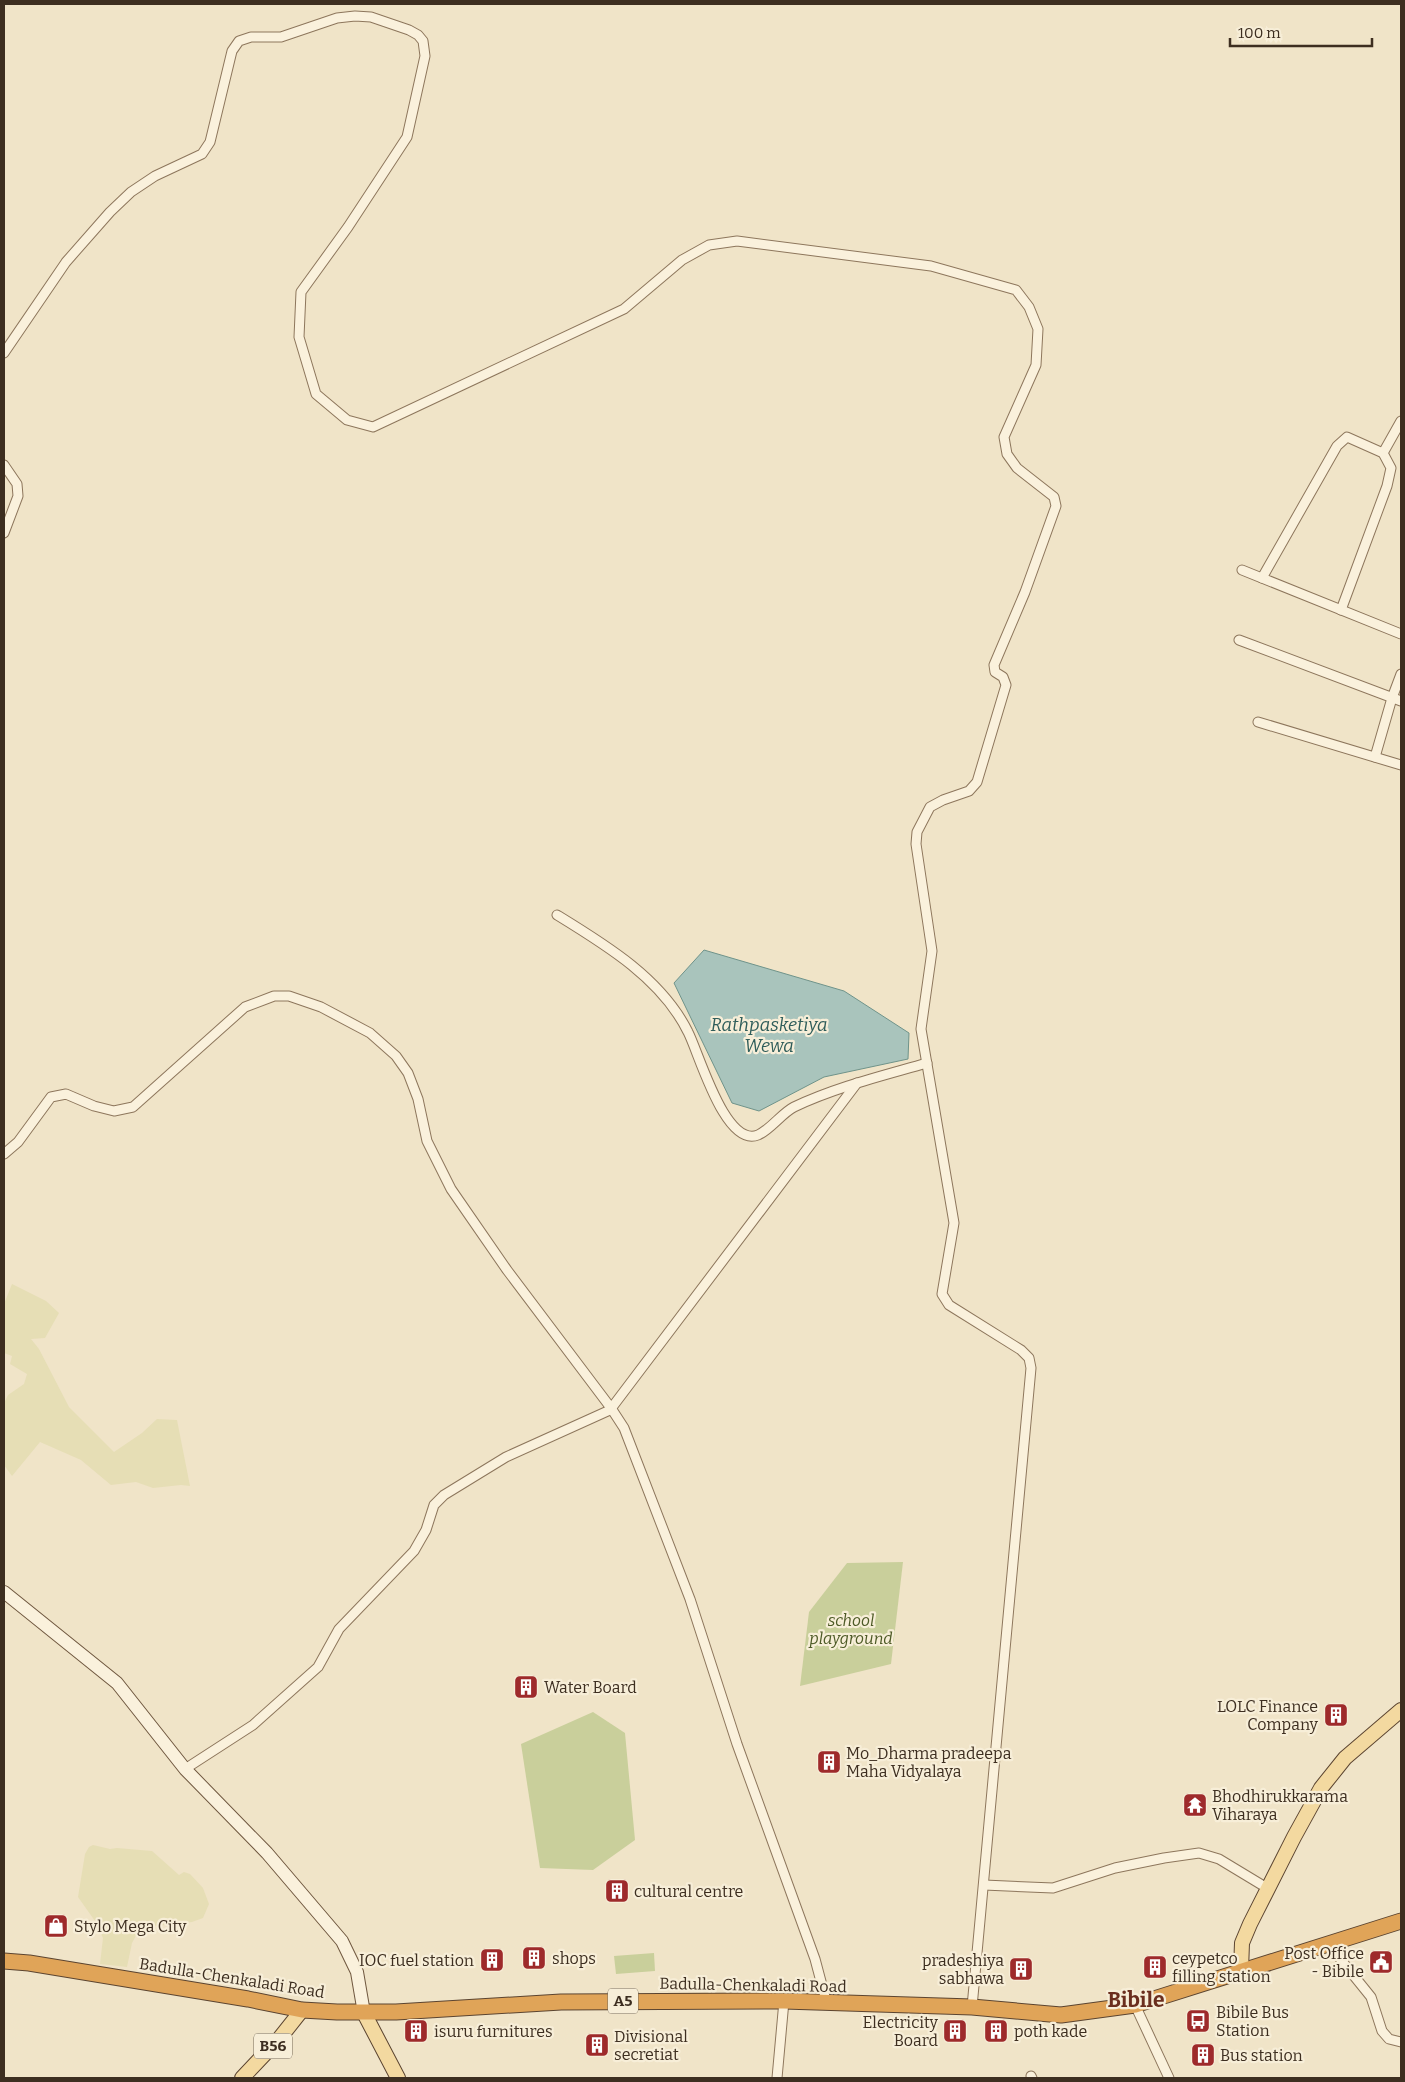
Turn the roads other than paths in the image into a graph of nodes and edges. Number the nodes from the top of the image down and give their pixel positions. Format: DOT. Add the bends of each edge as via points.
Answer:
graph roads {
  1 [pos="4,353"];
  2 [pos="1401,421"];
  3 [pos="1383,453"];
  4 [pos="4,464"];
  5 [pos="4,533"];
  6 [pos="1242,570"];
  7 [pos="1262,578"];
  8 [pos="1341,610"];
  9 [pos="1401,634"];
  10 [pos="1238,640"];
  11 [pos="1401,674"];
  12 [pos="1392,698"];
  13 [pos="1401,701"];
  14 [pos="1258,722"];
  15 [pos="1375,757"];
  16 [pos="1401,765"];
  17 [pos="557,915"];
  18 [pos="927,1062"];
  19 [pos="857,1083"];
  20 [pos="4,1154"];
  21 [pos="611,1408"];
  22 [pos="4,1592"];
  23 [pos="1401,1710"];
  24 [pos="186,1769"];
  25 [pos="984,1885"];
  26 [pos="1267,1888"];
  27 [pos="1401,1921"];
  28 [pos="1329,1945"];
  29 [pos="4,1960"];
  30 [pos="1240,1970"];
  31 [pos="784,2001"];
  32 [pos="827,2004"];
  33 [pos="1135,2005"];
  34 [pos="972,2007"];
  35 [pos="302,2010"];
  36 [pos="364,2013"];
  37 [pos="1401,2042"];
  38 [pos="242,2078"];
  39 [pos="398,2078"];
  40 [pos="777,2078"];
  41 [pos="1168,2078"];
  1 -- 18 [label="street" via="66,262 110,212 155,176 202,154 206,149 232,51 239,41 251,37 281,37 337,18 355,16 371,17 418,35 423,42 425,56 407,137 301,292 299,337 316,394 347,420 373,427 624,310 682,260 709,244 736,241 931,266 1016,290 1030,307 1038,329 1036,365 1004,437 1007,454 1017,468 1054,497 1056,506 1025,592 994,664 995,672 1003,677 1006,685 977,782 969,791 930,807 916,832 932,951 921,1029"];
  2 -- 3 [label="street"];
  3 -- 7 [label="street" via="1347,437 1337,446"];
  3 -- 8 [label="street" via="1391,468"];
  4 -- 5 [label="street" via="18,484 18,496"];
  6 -- 7 [label="street"];
  7 -- 8 [label="street"];
  8 -- 9 [label="street"];
  10 -- 12 [label="street"];
  11 -- 12 [label="street"];
  12 -- 13 [label="street"];
  12 -- 15 [label="street"];
  14 -- 15 [label="street"];
  15 -- 16 [label="street"];
  17 -- 19 [label="street" via="610,947 668,998 688,1031 716,1100 738,1131 747,1136 758,1135 792,1108"];
  18 -- 19 [label="street"];
  18 -- 25 [label="street" via="954,1223 942,1294 948,1305 1021,1350 1029,1358 1031,1368"];
  19 -- 21 [label="street"];
  20 -- 21 [label="street" via="18,1142 51,1097 66,1094 114,1111 133,1107 245,1008 274,996 289,996 321,1007 370,1033 396,1056 408,1073 418,1099 427,1141 450,1189"];
  21 -- 24 [label="street" via="506,1458 444,1496 434,1505 426,1530 414,1551 340,1630 318,1667 252,1725"];
  21 -- 32 [label="street" via="624,1428 690,1599 737,1744 815,1959"];
  22 -- 24 [label="street" via="117,1683"];
  23 -- 26 [label="main road" via="1354,1749 1334,1771 1306,1814"];
  24 -- 36 [label="street" via="267,1853 342,1941 357,1972"];
  25 -- 26 [label="street" via="1053,1888 1115,1868 1199,1853 1219,1859"];
  25 -- 34 [label="street"];
  26 -- 30 [label="main road" via="1242,1943"];
  27 -- 28 [label="highway, Badulla-Chenkaladi Road / A5"];
  28 -- 30 [label="highway, Badulla-Chenkaladi Road / A5"];
  28 -- 37 [label="street" via="1371,1997 1382,2031 1389,2039"];
  29 -- 35 [label="highway, Badulla-Chenkaladi Road / A5" via="248,1998"];
  30 -- 33 [label="highway, Badulla-Chenkaladi Road / A5"];
  31 -- 32 [label="highway, Badulla-Chenkaladi Road / A5"];
  31 -- 36 [label="highway, Badulla-Chenkaladi Road / A5" via="561,2002"];
  31 -- 40 [label="street"];
  32 -- 34 [label="highway, Badulla-Chenkaladi Road / A5"];
  33 -- 34 [label="highway, Badulla-Chenkaladi Road / A5" via="1061,2015"];
  33 -- 41 [label="street"];
  35 -- 36 [label="highway, Badulla-Chenkaladi Road / A5"];
  35 -- 38 [label="main road, B56"];
  36 -- 39 [label="main road"];
}
